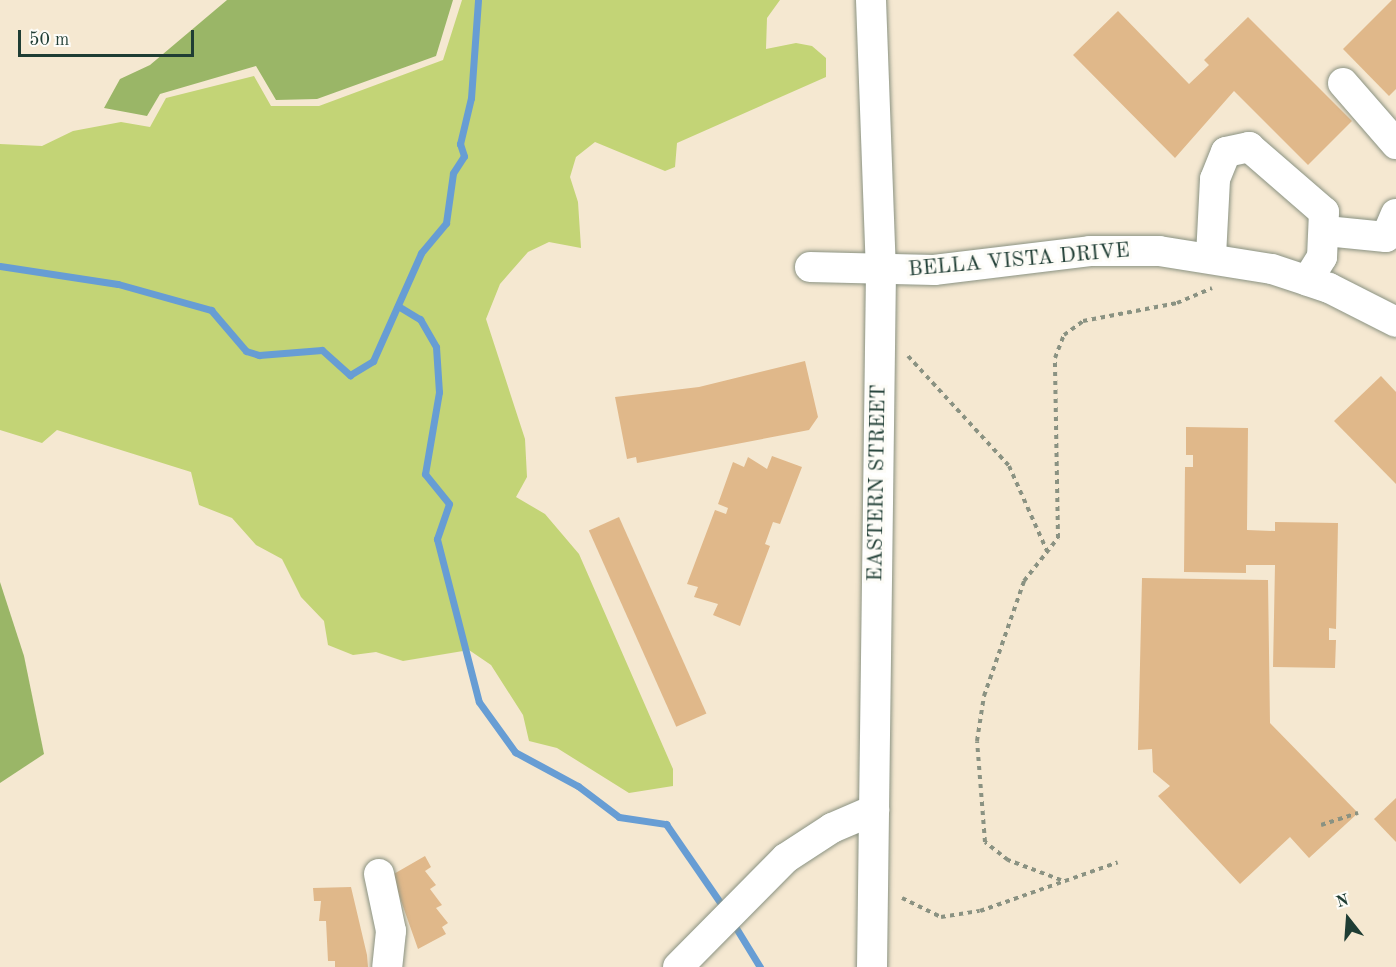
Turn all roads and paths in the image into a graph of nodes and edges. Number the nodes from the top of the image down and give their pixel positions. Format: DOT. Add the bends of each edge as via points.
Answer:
graph roads {
  1 [pos="871,0"];
  2 [pos="1342,83"];
  3 [pos="1396,144"];
  4 [pos="1396,214"];
  5 [pos="1326,231"];
  6 [pos="1211,256"];
  7 [pos="810,267"];
  8 [pos="880,272"];
  9 [pos="1307,281"];
  10 [pos="1212,288"];
  11 [pos="1396,322"];
  12 [pos="908,356"];
  13 [pos="1047,551"];
  14 [pos="874,810"];
  15 [pos="1358,813"];
  16 [pos="1321,825"];
  17 [pos="1118,862"];
  18 [pos="379,874"];
  19 [pos="1061,880"];
  20 [pos="902,898"];
  21 [pos="387,967"];
  22 [pos="678,967"];
  23 [pos="872,967"];
  1 -- 8 [label="street, EASTERN STREET"];
  2 -- 3 [label="street"];
  4 -- 5 [label="street" via="1386,237"];
  5 -- 6 [label="street" via="1324,212 1249,147 1226,152 1215,179"];
  5 -- 9 [label="street" via="1322,257"];
  6 -- 8 [label="street, BELLA VISTA DRIVE" via="1090,251 982,266"];
  6 -- 9 [label="street, BELLA VISTA DRIVE"];
  7 -- 8 [label="street, BELLA VISTA DRIVE"];
  8 -- 14 [label="street, EASTERN STREET"];
  9 -- 11 [label="street, BELLA VISTA DRIVE"];
  10 -- 13 [label="path" via="1177,303 1083,321 1064,334 1055,358 1058,538"];
  12 -- 13 [label="path" via="1009,466"];
  13 -- 19 [label="path" via="1024,580 984,696 977,741 980,824 993,851"];
  14 -- 22 [label="street" via="814,838 759,883"];
  14 -- 23 [label="street, EASTERN STREET"];
  15 -- 16 [label="path"];
  17 -- 19 [label="path"];
  18 -- 21 [label="street" via="391,931"];
  19 -- 20 [label="path" via="980,911 941,917"];
}
